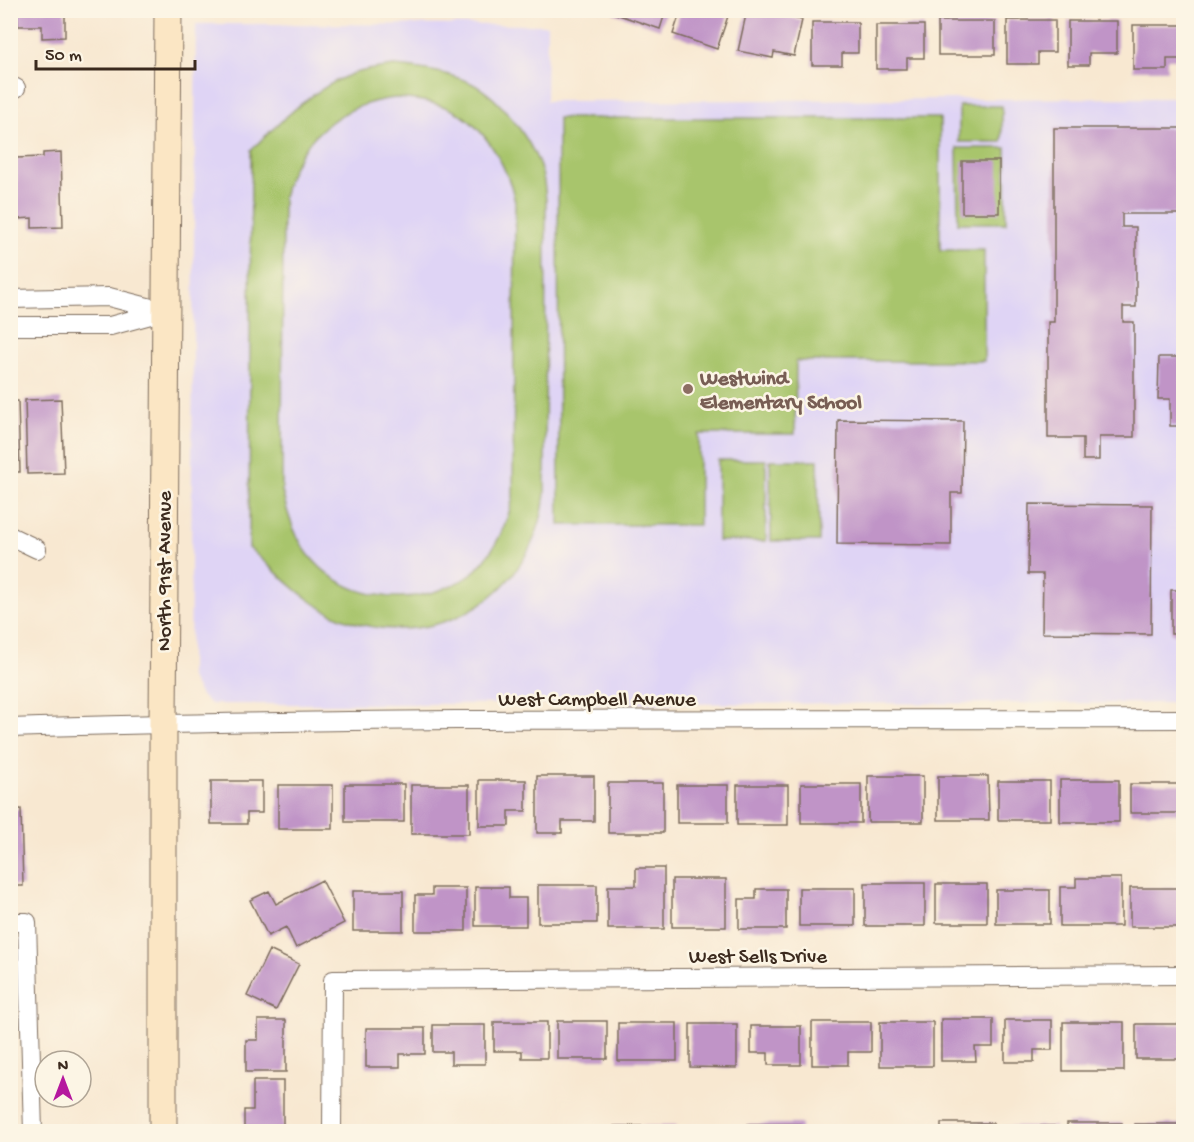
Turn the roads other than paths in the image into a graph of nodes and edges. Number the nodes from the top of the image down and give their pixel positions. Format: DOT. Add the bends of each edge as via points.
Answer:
graph roads {
  1 [pos="168,10"];
  2 [pos="10,299"];
  3 [pos="165,312"];
  4 [pos="10,326"];
  5 [pos="10,536"];
  6 [pos="37,549"];
  7 [pos="1184,719"];
  8 [pos="163,723"];
  9 [pos="10,728"];
  10 [pos="19,922"];
  11 [pos="1184,975"];
  12 [pos="33,1131"];
  13 [pos="163,1131"];
  14 [pos="332,1131"];
  1 -- 3 [label="main road, North 91st Avenue"];
  2 -- 3 [label="street" via="109,297"];
  3 -- 4 [label="street" via="110,326"];
  3 -- 8 [label="main road, North 91st Avenue"];
  5 -- 6 [label="street"];
  7 -- 8 [label="street, West Campbell Avenue"];
  8 -- 9 [label="street, West Campbell Avenue"];
  8 -- 13 [label="main road, North 91st Avenue"];
  10 -- 12 [label="street"];
  11 -- 14 [label="street, West Sells Drive" via="333,980"];
}
